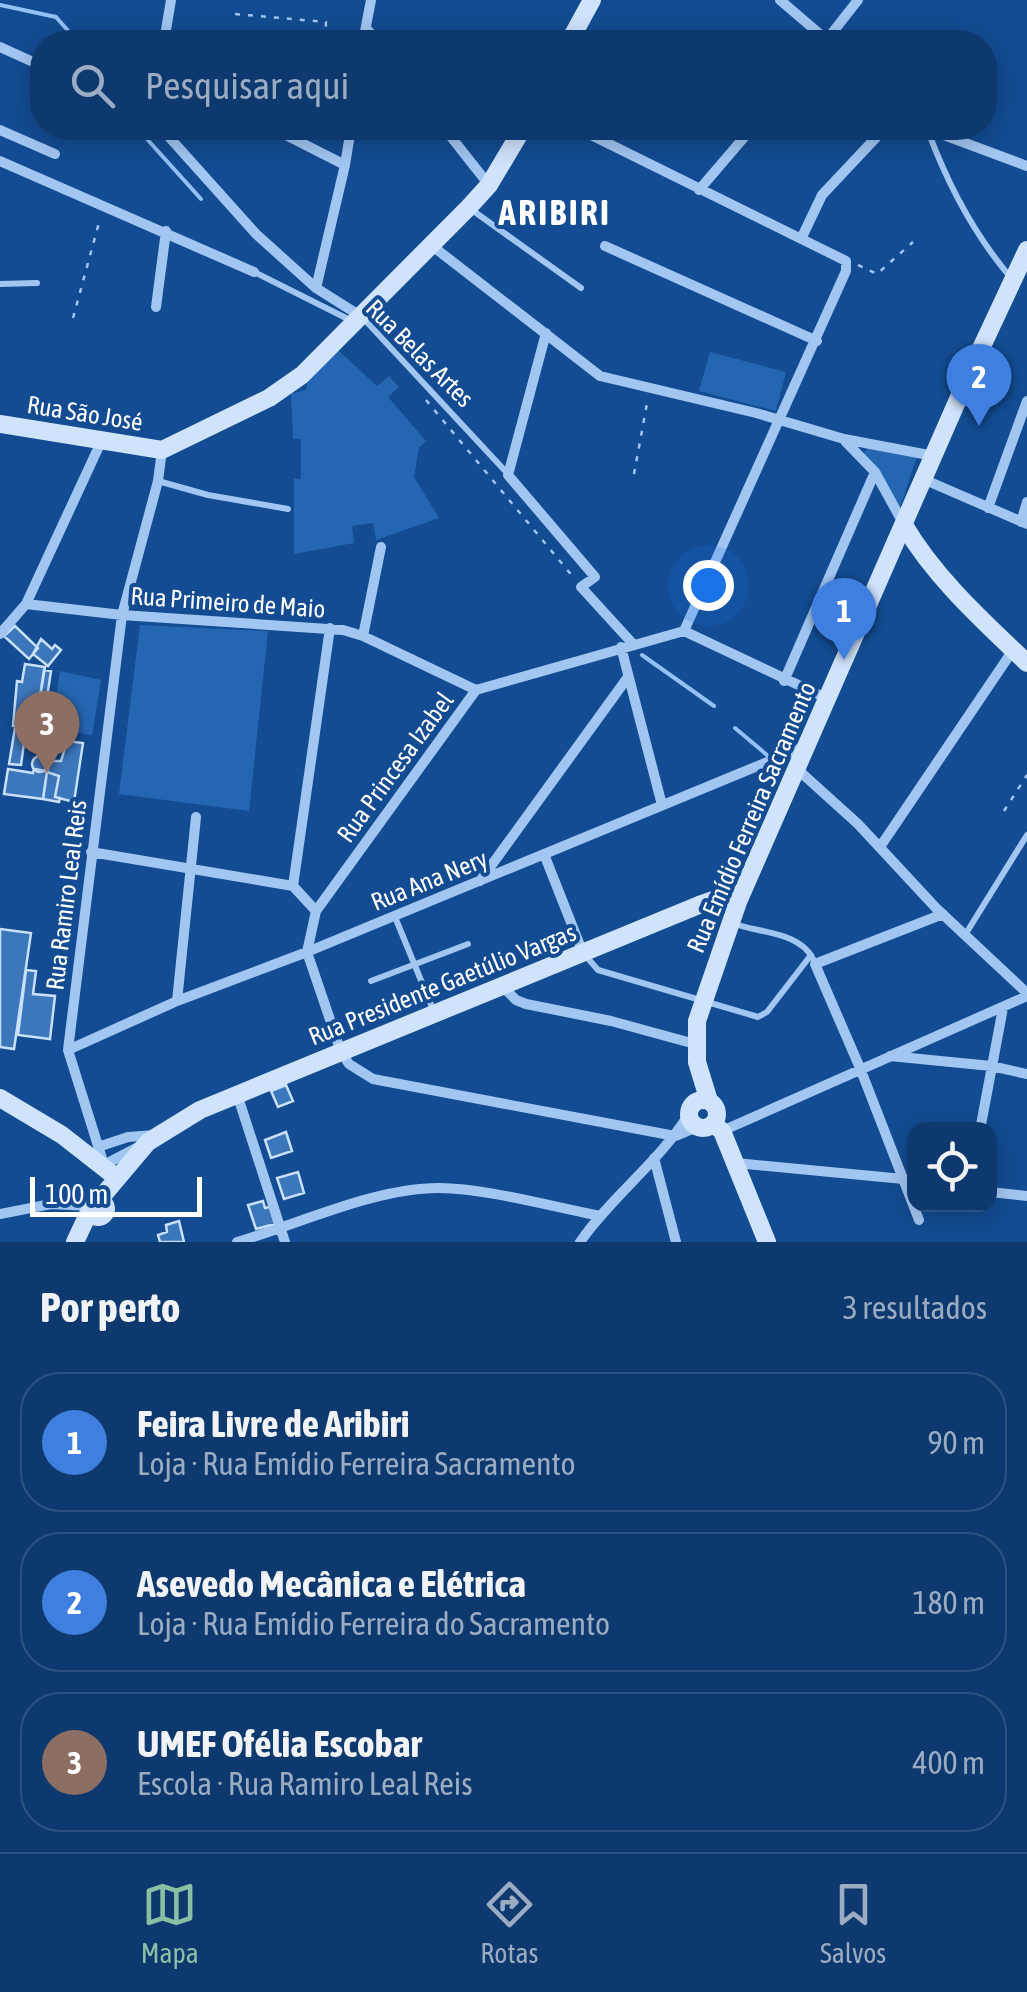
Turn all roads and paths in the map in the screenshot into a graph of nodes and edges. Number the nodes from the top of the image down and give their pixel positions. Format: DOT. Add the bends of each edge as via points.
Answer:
graph roads {
  1 [pos="171,0"];
  2 [pos="372,0"];
  3 [pos="592,0"];
  4 [pos="780,0"];
  5 [pos="858,0"];
  6 [pos="235,14"];
  7 [pos="366,28"];
  8 [pos="166,30"];
  9 [pos="326,30"];
  10 [pos="576,30"];
  11 [pos="813,30"];
  12 [pos="835,30"];
  13 [pos="0,47"];
  14 [pos="30,61"];
  15 [pos="0,130"];
  16 [pos="172,140"];
  17 [pos="296,140"];
  18 [pos="349,140"];
  19 [pos="453,140"];
  20 [pos="516,140"];
  21 [pos="601,140"];
  22 [pos="742,140"];
  23 [pos="874,140"];
  24 [pos="931,140"];
  25 [pos="956,140"];
  26 [pos="55,154"];
  27 [pos="0,161"];
  28 [pos="346,165"];
  29 [pos="1027,166"];
  30 [pos="489,185"];
  31 [pos="699,190"];
  32 [pos="102,208"];
  33 [pos="468,208"];
  34 [pos="166,230"];
  35 [pos="802,237"];
  36 [pos="913,242"];
  37 [pos="431,245"];
  38 [pos="605,246"];
  39 [pos="1027,250"];
  40 [pos="843,258"];
  41 [pos="254,272"];
  42 [pos="1013,280"];
  43 [pos="0,284"];
  44 [pos="37,284"];
  45 [pos="316,288"];
  46 [pos="580,288"];
  47 [pos="156,308"];
  48 [pos="73,318"];
  49 [pos="359,320"];
  50 [pos="546,333"];
  51 [pos="817,341"];
  52 [pos="650,387"];
  53 [pos="416,388"];
  54 [pos="1027,401"];
  55 [pos="781,420"];
  56 [pos="0,424"];
  57 [pos="844,439"];
  58 [pos="101,442"];
  59 [pos="871,443"];
  60 [pos="162,450"];
  61 [pos="934,456"];
  62 [pos="862,458"];
  63 [pos="875,472"];
  64 [pos="634,474"];
  65 [pos="508,475"];
  66 [pos="158,480"];
  67 [pos="924,480"];
  68 [pos="1027,502"];
  69 [pos="988,508"];
  70 [pos="288,509"];
  71 [pos="1024,523"];
  72 [pos="904,524"];
  73 [pos="382,547"];
  74 [pos="581,587"];
  75 [pos="26,604"];
  76 [pos="122,615"];
  77 [pos="330,628"];
  78 [pos="684,632"];
  79 [pos="0,634"];
  80 [pos="363,636"];
  81 [pos="628,646"];
  82 [pos="1020,656"];
  83 [pos="628,677"];
  84 [pos="784,680"];
  85 [pos="476,690"];
  86 [pos="828,699"];
  87 [pos="806,746"];
  88 [pos="796,768"];
  89 [pos="1027,775"];
  90 [pos="662,805"];
  91 [pos="1004,811"];
  92 [pos="196,817"];
  93 [pos="1027,835"];
  94 [pos="880,846"];
  95 [pos="90,852"];
  96 [pos="544,854"];
  97 [pos="190,868"];
  98 [pos="480,882"];
  99 [pos="293,886"];
  100 [pos="738,902"];
  101 [pos="316,911"];
  102 [pos="943,914"];
  103 [pos="394,915"];
  104 [pos="730,923"];
  105 [pos="966,935"];
  106 [pos="468,944"];
  107 [pos="307,952"];
  108 [pos="583,953"];
  109 [pos="813,960"];
  110 [pos="416,965"];
  111 [pos="372,981"];
  112 [pos="503,986"];
  113 [pos="1027,994"];
  114 [pos="702,999"];
  115 [pos="178,1001"];
  116 [pos="1003,1008"];
  117 [pos="434,1013"];
  118 [pos="695,1044"];
  119 [pos="68,1050"];
  120 [pos="341,1052"];
  121 [pos="889,1056"];
  122 [pos="991,1066"];
  123 [pos="860,1068"];
  124 [pos="1027,1074"];
  125 [pos="237,1094"];
  126 [pos="0,1098"];
  127 [pos="704,1117"];
  128 [pos="981,1122"];
  129 [pos="157,1135"];
  130 [pos="675,1136"];
  131 [pos="654,1158"];
  132 [pos="106,1163"];
  133 [pos="736,1163"];
  134 [pos="907,1173"];
  135 [pos="907,1180"];
  136 [pos="997,1193"];
  137 [pos="1027,1196"];
  138 [pos="98,1208"];
  139 [pos="916,1212"];
  140 [pos="0,1214"];
  141 [pos="600,1216"];
  142 [pos="918,1220"];
  143 [pos="280,1229"];
  144 [pos="75,1242"];
  145 [pos="85,1242"];
  146 [pos="237,1242"];
  147 [pos="284,1242"];
  148 [pos="580,1242"];
  149 [pos="676,1242"];
  150 [pos="766,1242"];
  1 -- 8 [label="street"];
  2 -- 7 [label="street"];
  3 -- 10 [label="street"];
  4 -- 11 [label="street"];
  5 -- 12 [label="street"];
  6 -- 9 [label="path" via="326,22"];
  13 -- 14 [label="street"];
  15 -- 26 [label="street"];
  16 -- 45 [label="street, Rua Belas Artes" via="256,234"];
  17 -- 28 [label="street"];
  18 -- 28 [label="street"];
  19 -- 30 [label="street"];
  20 -- 30 [label="street"];
  21 -- 31 [label="street"];
  22 -- 31 [label="street"];
  23 -- 35 [label="street" via="822,196"];
  24 -- 42 [label="lane" via="971,223"];
  25 -- 29 [label="street"];
  27 -- 32 [label="street"];
  28 -- 45 [label="street"];
  30 -- 33 [label="street"];
  31 -- 35 [label="street"];
  32 -- 34 [label="street"];
  32 -- 48 [label="path"];
  33 -- 37 [label="street"];
  33 -- 46 [label="lane"];
  34 -- 41 [label="street"];
  34 -- 47 [label="street"];
  35 -- 40 [label="street"];
  36 -- 40 [label="path" via="877,274"];
  37 -- 49 [label="street"];
  37 -- 50 [label="street"];
  38 -- 51 [label="street"];
  39 -- 42 [label="street, Rua Emídio Ferreira Sacramento"];
  40 -- 51 [label="street" via="846,270"];
  41 -- 49 [label="lane"];
  42 -- 61 [label="street, Rua Emídio Ferreira Sacramento"];
  43 -- 44 [label="lane"];
  45 -- 49 [label="street, Rua Belas Artes"];
  49 -- 60 [label="street" via="288,386"];
  49 -- 65 [label="lane, Rua Belas Artes"];
  50 -- 52 [label="street" via="600,376"];
  50 -- 65 [label="street"];
  51 -- 55 [label="street"];
  52 -- 55 [label="street"];
  52 -- 64 [label="path"];
  53 -- 74 [label="path, Rua Belas Artes"];
  54 -- 69 [label="street"];
  55 -- 57 [label="street"];
  55 -- 78 [label="street"];
  56 -- 58 [label="street, Rua São José"];
  57 -- 59 [label="street"];
  57 -- 62 [label="street"];
  58 -- 60 [label="street, Rua São José"];
  58 -- 75 [label="street"];
  59 -- 61 [label="street"];
  59 -- 62 [label="street" via="862,448"];
  60 -- 66 [label="street, Rua Ramiro Leal Reis"];
  61 -- 67 [label="street, Rua Emídio Ferreira Sacramento"];
  62 -- 63 [label="street"];
  63 -- 72 [label="street"];
  63 -- 84 [label="street"];
  65 -- 74 [label="street, Rua Belas Artes" via="595,577"];
  66 -- 70 [label="lane"];
  66 -- 76 [label="street, Rua Ramiro Leal Reis"];
  67 -- 69 [label="street"];
  67 -- 72 [label="street, Rua Emídio Ferreira Sacramento"];
  68 -- 71 [label="street"];
  69 -- 71 [label="street"];
  72 -- 82 [label="street" via="932,565"];
  72 -- 86 [label="street, Rua Emídio Ferreira Sacramento"];
  73 -- 80 [label="street"];
  74 -- 81 [label="street"];
  75 -- 76 [label="street, Rua Primeiro de Maio"];
  75 -- 79 [label="street"];
  76 -- 77 [label="street, Rua Primeiro de Maio"];
  76 -- 95 [label="street, Rua Ramiro Leal Reis"];
  77 -- 80 [label="street, Rua Primeiro de Maio"];
  77 -- 99 [label="street"];
  78 -- 81 [label="street, Rua Princesa Izabel"];
  78 -- 84 [label="street"];
  80 -- 85 [label="street, Rua Primeiro de Maio"];
  81 -- 83 [label="street"];
  81 -- 85 [label="street, Rua Princesa Izabel"];
  82 -- 94 [label="street"];
  83 -- 90 [label="street"];
  83 -- 98 [label="street"];
  84 -- 86 [label="street"];
  85 -- 101 [label="street, Rua Princesa Izabel"];
  86 -- 87 [label="street, Rua Emídio Ferreira Sacramento"];
  87 -- 88 [label="street, Rua Emídio Ferreira Sacramento"];
  87 -- 90 [label="street, Rua Ana Nery"];
  88 -- 94 [label="street"];
  88 -- 100 [label="street, Rua Emídio Ferreira Sacramento"];
  89 -- 91 [label="path"];
  90 -- 96 [label="street, Rua Ana Nery"];
  92 -- 97 [label="street"];
  93 -- 105 [label="lane"];
  94 -- 102 [label="street"];
  95 -- 97 [label="street"];
  95 -- 119 [label="street, Rua Ramiro Leal Reis"];
  96 -- 98 [label="street, Rua Ana Nery"];
  96 -- 108 [label="street"];
  97 -- 99 [label="street"];
  97 -- 115 [label="street"];
  98 -- 103 [label="street, Rua Ana Nery"];
  99 -- 101 [label="street"];
  100 -- 104 [label="street, Rua Emídio Ferreira Sacramento"];
  100 -- 108 [label="street, Rua Presidente Gaetúlio Vargas" via="712,900"];
  101 -- 107 [label="street, Rua Princesa Izabel"];
  102 -- 105 [label="street"];
  102 -- 109 [label="street"];
  103 -- 107 [label="street, Rua Ana Nery"];
  103 -- 110 [label="lane"];
  104 -- 109 [label="lane" via="797,941"];
  104 -- 114 [label="street, Rua Emídio Ferreira Sacramento"];
  105 -- 113 [label="street"];
  106 -- 110 [label="lane"];
  107 -- 115 [label="street, Rua Ana Nery"];
  107 -- 120 [label="street"];
  108 -- 112 [label="street, Rua Presidente Gaetúlio Vargas"];
  108 -- 114 [label="lane" via="598,970"];
  109 -- 114 [label="lane" via="762,1017"];
  109 -- 123 [label="street"];
  110 -- 111 [label="lane"];
  110 -- 117 [label="lane"];
  112 -- 117 [label="street, Rua Presidente Gaetúlio Vargas"];
  112 -- 118 [label="street" via="526,1004"];
  113 -- 116 [label="street"];
  114 -- 118 [label="street, Rua Emídio Ferreira Sacramento"];
  115 -- 119 [label="street, Rua Ana Nery"];
  116 -- 121 [label="street"];
  116 -- 122 [label="street"];
  117 -- 120 [label="street, Rua Presidente Gaetúlio Vargas"];
  118 -- 127 [label="street, Rua Emídio Ferreira Sacramento"];
  119 -- 132 [label="street, Rua Ramiro Leal Reis"];
  120 -- 125 [label="street, Rua Presidente Gaetúlio Vargas"];
  120 -- 130 [label="street" via="373,1079"];
  121 -- 122 [label="street"];
  121 -- 123 [label="street"];
  122 -- 124 [label="street"];
  122 -- 128 [label="street"];
  123 -- 127 [label="street"];
  123 -- 134 [label="street"];
  125 -- 129 [label="street, Rua Presidente Gaetúlio Vargas"];
  125 -- 143 [label="street"];
  126 -- 132 [label="street"];
  127 -- 130 [label="street"];
  127 -- 133 [label="street"];
  129 -- 132 [label="street, Rua Presidente Gaetúlio Vargas"];
  129 -- 132 [label="street" via="128,1137"];
  129 -- 138 [label="street, Rua Presidente Gaetúlio Vargas"];
  130 -- 131 [label="street"];
  131 -- 141 [label="street"];
  131 -- 149 [label="street"];
  132 -- 138 [label="street, Rua Presidente Gaetúlio Vargas"];
  133 -- 135 [label="street"];
  133 -- 150 [label="street"];
  136 -- 137 [label="street"];
  138 -- 140 [label="street" via="51,1204"];
  138 -- 144 [label="street, Rua Presidente Gaetúlio Vargas"];
  138 -- 145 [label="street, Rua Presidente Gaetúlio Vargas"];
  139 -- 142 [label="street"];
  141 -- 143 [label="street" via="442,1188 375,1198"];
  141 -- 148 [label="street"];
  143 -- 146 [label="street"];
  143 -- 147 [label="street"];
}
